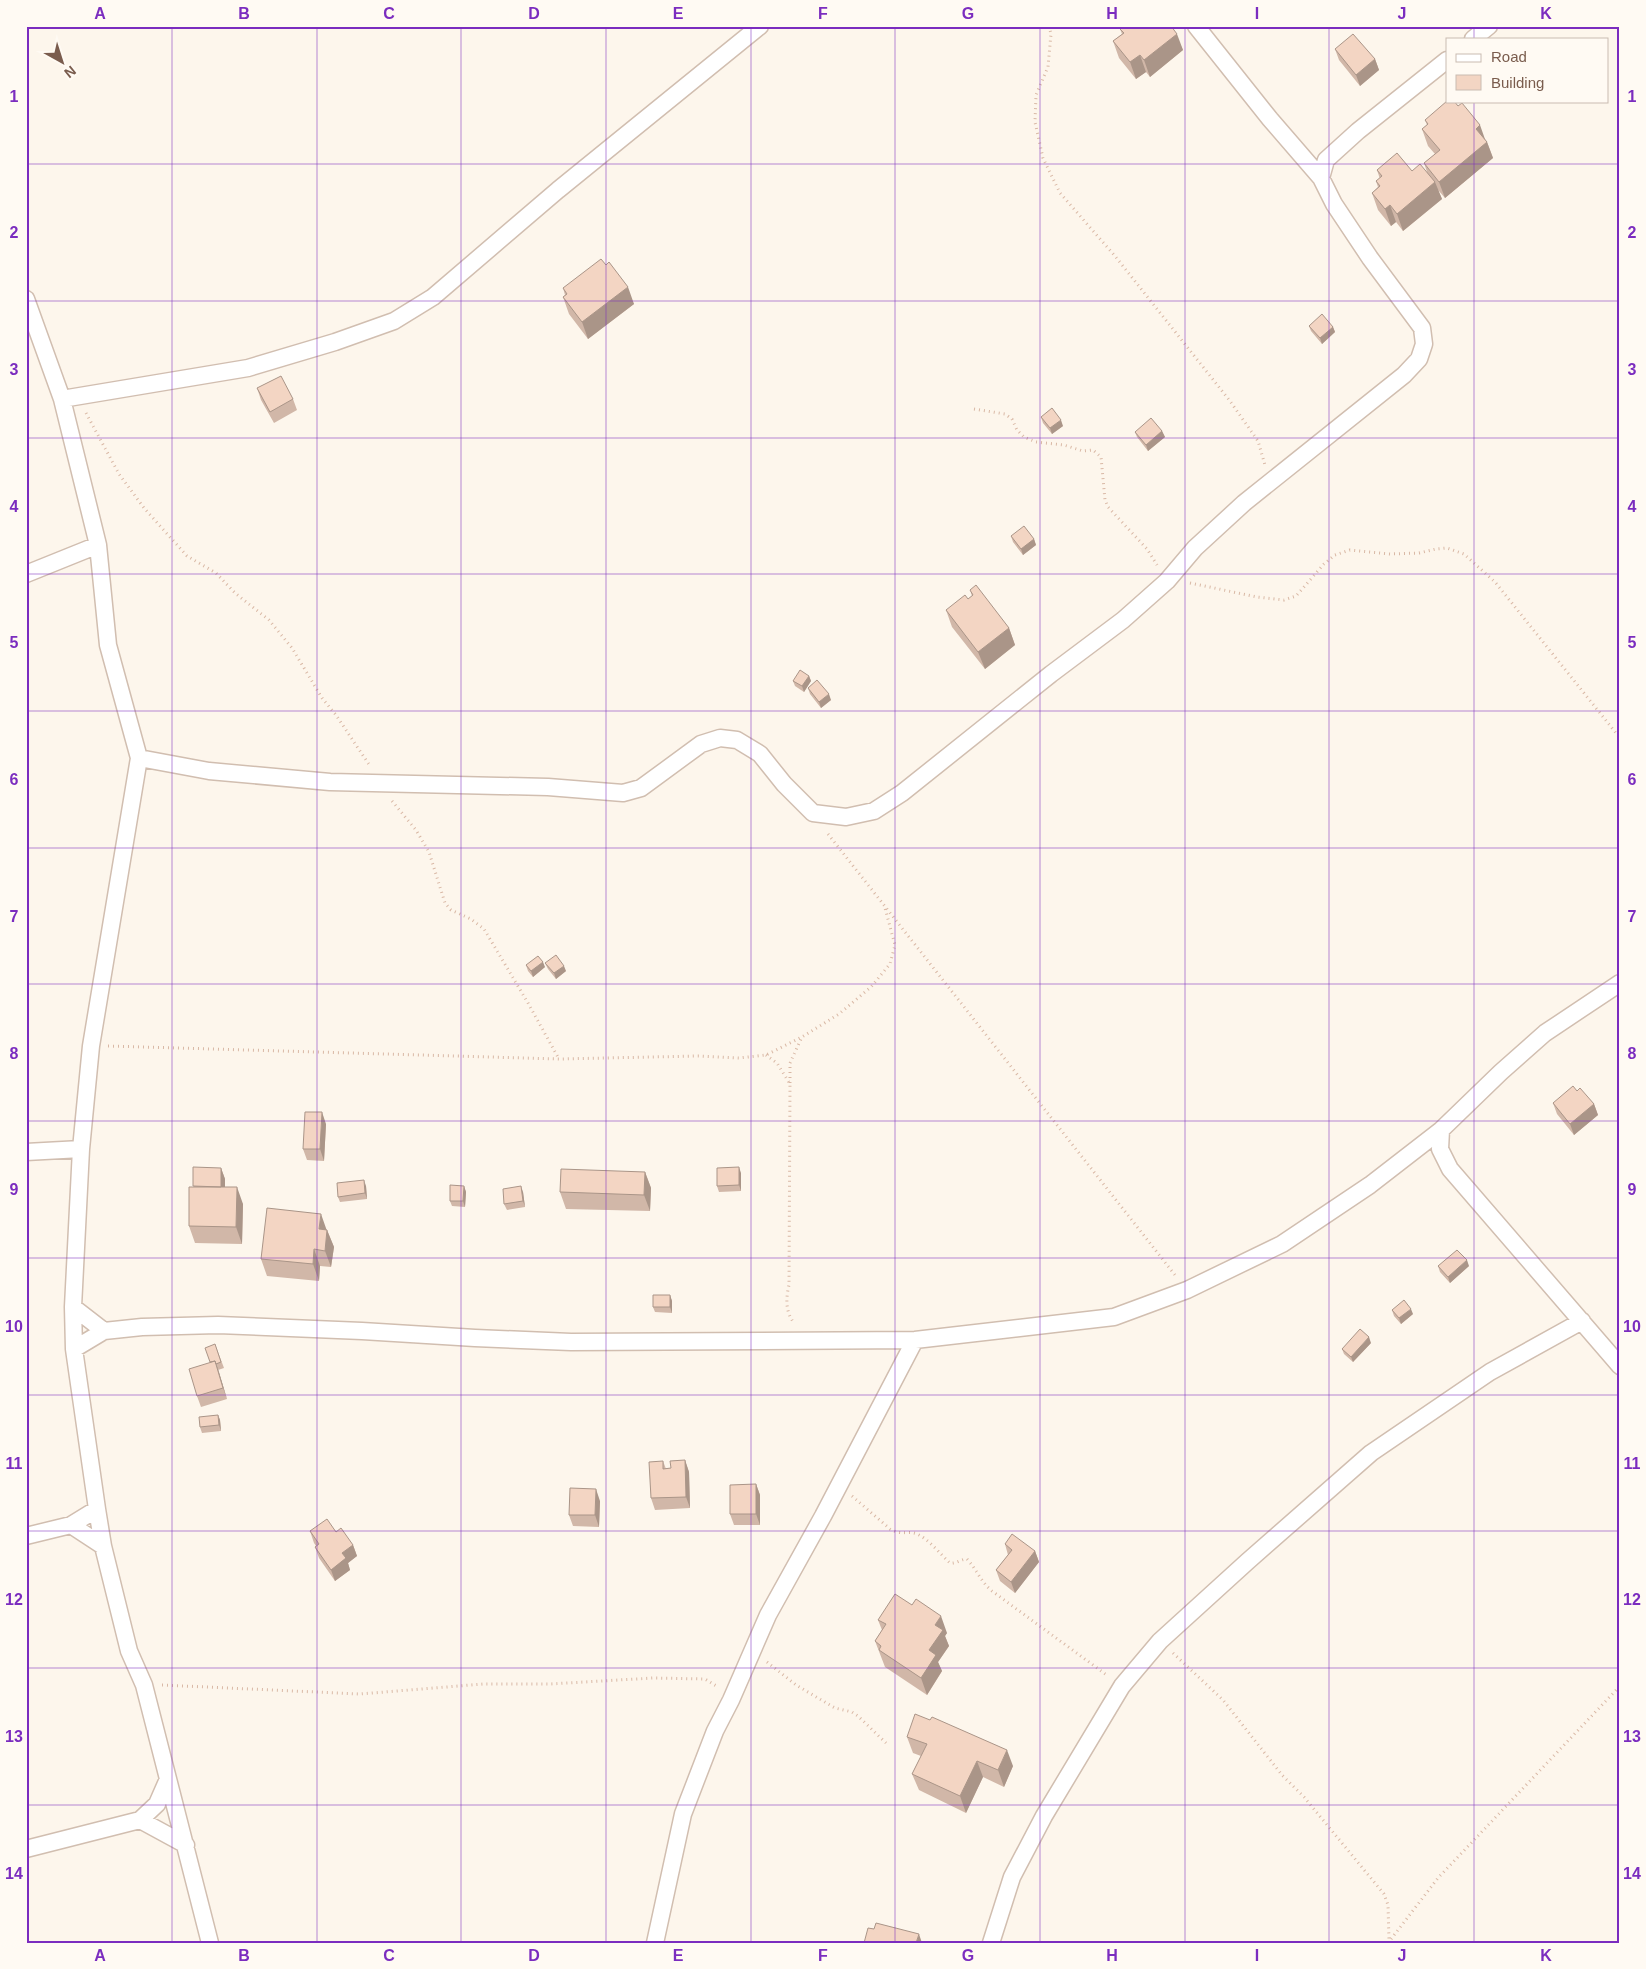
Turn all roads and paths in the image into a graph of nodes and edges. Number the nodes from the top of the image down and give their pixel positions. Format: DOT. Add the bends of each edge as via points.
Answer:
graph roads {
  1 [pos="760,26"];
  2 [pos="1049,26"];
  3 [pos="1196,26"];
  4 [pos="1489,26"];
  5 [pos="1475,38"];
  6 [pos="1446,61"];
  7 [pos="1321,178"];
  8 [pos="26,299"];
  9 [pos="68,398"];
  10 [pos="974,409"];
  11 [pos="1269,483"];
  12 [pos="98,545"];
  13 [pos="26,574"];
  14 [pos="1167,580"];
  15 [pos="1620,738"];
  16 [pos="139,758"];
  17 [pos="381,783"];
  18 [pos="813,813"];
  19 [pos="885,908"];
  20 [pos="1620,983"];
  21 [pos="801,1038"];
  22 [pos="92,1046"];
  23 [pos="766,1055"];
  24 [pos="559,1059"];
  25 [pos="790,1084"];
  26 [pos="1441,1130"];
  27 [pos="81,1149"];
  28 [pos="26,1152"];
  29 [pos="1187,1290"];
  30 [pos="73,1307"];
  31 [pos="1582,1321"];
  32 [pos="104,1331"];
  33 [pos="807,1340"];
  34 [pos="915,1340"];
  35 [pos="74,1349"];
  36 [pos="1620,1366"];
  37 [pos="838,1484"];
  38 [pos="96,1509"];
  39 [pos="71,1525"];
  40 [pos="26,1536"];
  41 [pos="104,1546"];
  42 [pos="1160,1641"];
  43 [pos="752,1652"];
  44 [pos="144,1685"];
  45 [pos="1122,1686"];
  46 [pos="1620,1686"];
  47 [pos="731,1700"];
  48 [pos="886,1742"];
  49 [pos="168,1779"];
  50 [pos="140,1820"];
  51 [pos="186,1845"];
  52 [pos="26,1849"];
  53 [pos="1388,1942"];
  54 [pos="210,1943"];
  55 [pos="655,1943"];
  56 [pos="991,1943"];
  1 -- 9 [label="street" via="558,190 433,297 394,320 248,368"];
  2 -- 11 [label="path" via="1048,67 1036,95 1035,122 1043,158 1060,193 1170,323 1258,441"];
  3 -- 7 [label="street"];
  4 -- 5 [label="street"];
  6 -- 7 [label="street" via="1326,160"];
  7 -- 11 [label="street" via="1370,258 1422,328 1424,344 1419,359 1404,375"];
  8 -- 9 [label="street"];
  9 -- 12 [label="street"];
  9 -- 17 [label="path" via="90,419 119,474 144,508 188,556 216,573 269,620 292,648"];
  10 -- 14 [label="path" via="1005,414 1024,437 1036,442 1098,453 1108,507 1147,548"];
  11 -- 14 [label="street" via="1195,548"];
  12 -- 13 [label="street"];
  12 -- 16 [label="street" via="108,645"];
  14 -- 15 [label="path" via="1284,600 1296,596 1324,564 1350,550 1390,554 1447,548 1464,554 1495,582"];
  14 -- 18 [label="street" via="1123,620 902,793 874,811 846,817"];
  16 -- 17 [label="street" via="209,771 330,782"];
  16 -- 22 [label="street"];
  17 -- 18 [label="street" via="548,787 622,793 640,788 701,744 720,738 736,740 760,754"];
  17 -- 24 [label="path" via="428,852 445,903 484,930"];
  18 -- 19 [label="path"];
  19 -- 21 [label="path" via="895,945 890,964 871,987 839,1014"];
  19 -- 29 [label="path"];
  20 -- 26 [label="street" via="1545,1033"];
  21 -- 23 [label="path"];
  21 -- 25 [label="path" via="790,1063"];
  22 -- 24 [label="path"];
  22 -- 27 [label="street"];
  23 -- 24 [label="path"];
  23 -- 25 [label="path" via="776,1063"];
  25 -- 33 [label="path" via="786,1301 790,1318"];
  26 -- 29 [label="street" via="1370,1185 1282,1244"];
  26 -- 31 [label="street" via="1440,1150 1450,1169"];
  27 -- 28 [label="street"];
  27 -- 30 [label="street"];
  29 -- 34 [label="street" via="1114,1317"];
  30 -- 32 [label="street"];
  30 -- 35 [label="street"];
  31 -- 36 [label="street"];
  31 -- 42 [label="street" via="1490,1372 1371,1453"];
  32 -- 33 [label="street" via="218,1326 362,1330 571,1342"];
  32 -- 35 [label="street"];
  33 -- 34 [label="street"];
  34 -- 37 [label="street"];
  35 -- 38 [label="street"];
  37 -- 43 [label="street" via="768,1615"];
  37 -- 45 [label="path" via="890,1529 897,1533 916,1534 950,1563 967,1559 983,1584"];
  38 -- 39 [label="street"];
  38 -- 41 [label="street"];
  39 -- 40 [label="street"];
  39 -- 41 [label="street"];
  41 -- 44 [label="street" via="129,1651"];
  42 -- 45 [label="street"];
  42 -- 53 [label="path" via="1223,1700 1384,1894 1390,1918"];
  43 -- 47 [label="street"];
  43 -- 48 [label="path" via="796,1685 835,1708 858,1716"];
  44 -- 47 [label="path" via="360,1694 483,1684 705,1679"];
  44 -- 49 [label="street"];
  45 -- 56 [label="street" via="1012,1877"];
  46 -- 53 [label="path" via="1438,1878"];
  47 -- 55 [label="street" via="715,1731 683,1814"];
  49 -- 50 [label="street" via="157,1804"];
  49 -- 51 [label="street"];
  50 -- 51 [label="street"];
  50 -- 52 [label="street"];
  51 -- 54 [label="street"];
}
